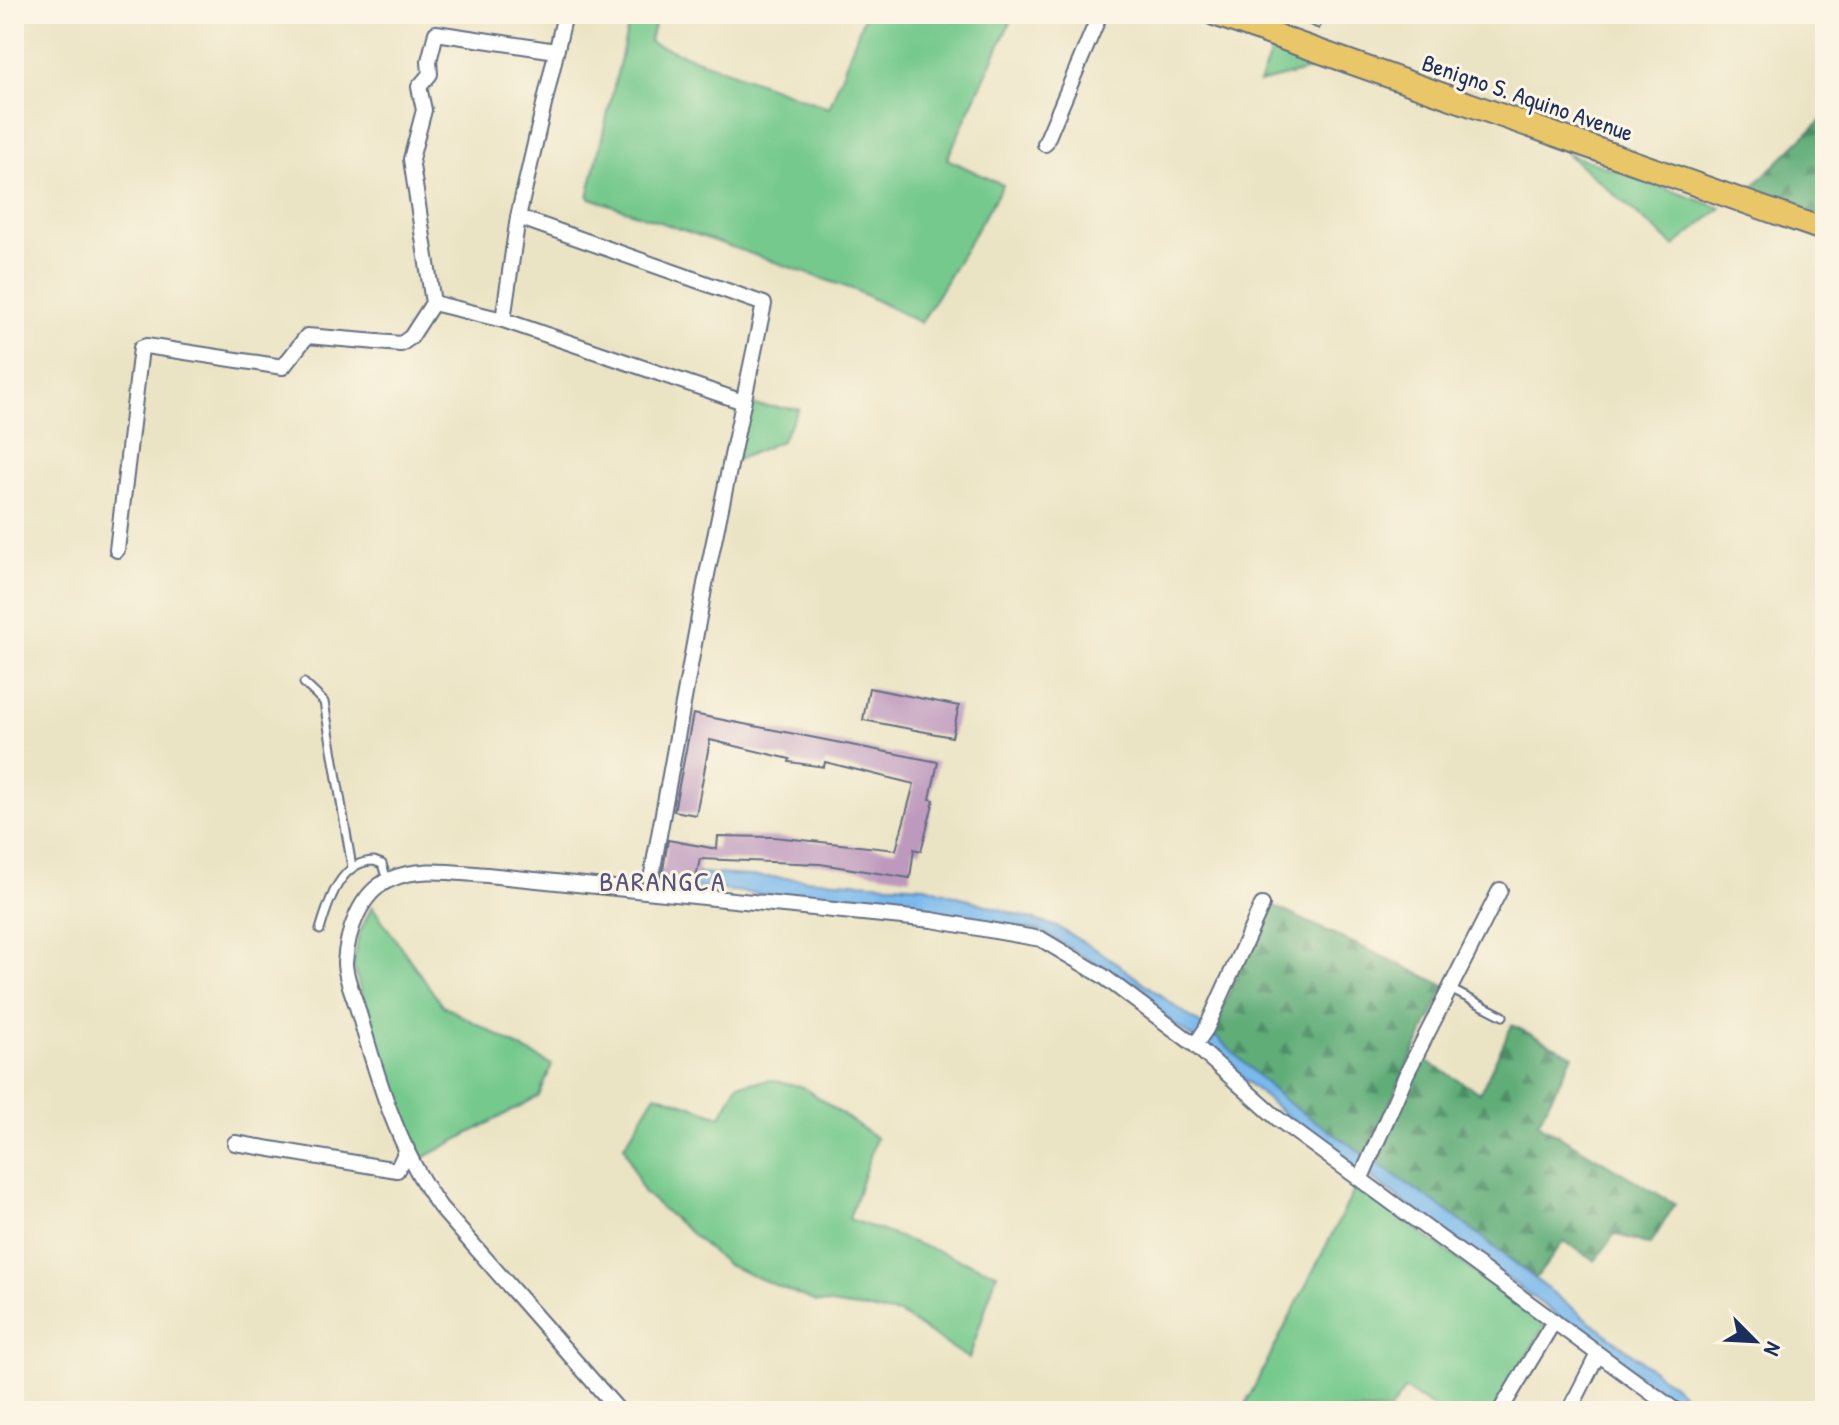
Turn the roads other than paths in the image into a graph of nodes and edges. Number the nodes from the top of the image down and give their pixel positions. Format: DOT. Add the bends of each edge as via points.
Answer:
graph roads {
  1 [pos="565,14"];
  2 [pos="1100,14"];
  3 [pos="1214,14"];
  4 [pos="556,51"];
  5 [pos="1045,144"];
  6 [pos="518,217"];
  7 [pos="1825,230"];
  8 [pos="433,303"];
  9 [pos="503,320"];
  10 [pos="743,402"];
  11 [pos="117,550"];
  12 [pos="304,683"];
  13 [pos="352,867"];
  14 [pos="387,880"];
  15 [pos="649,890"];
  16 [pos="1500,890"];
  17 [pos="1262,905"];
  18 [pos="320,930"];
  19 [pos="1450,989"];
  20 [pos="1503,1016"];
  21 [pos="1195,1045"];
  22 [pos="235,1143"];
  23 [pos="407,1149"];
  24 [pos="1361,1178"];
  25 [pos="1554,1321"];
  26 [pos="1598,1354"];
  27 [pos="619,1411"];
  28 [pos="1500,1411"];
  29 [pos="1569,1411"];
  30 [pos="1676,1411"];
  1 -- 4 [label="street"];
  2 -- 5 [label="street"];
  3 -- 7 [label="main road, Benigno S. Aquino Avenue"];
  4 -- 6 [label="street"];
  4 -- 8 [label="street" via="436,33 430,74 419,87 424,110 411,159"];
  6 -- 9 [label="street"];
  6 -- 10 [label="street" via="764,304"];
  8 -- 9 [label="street"];
  8 -- 11 [label="street" via="401,344 307,336 283,367 141,348"];
  9 -- 10 [label="street"];
  10 -- 15 [label="street"];
  12 -- 13 [label="lane" via="324,702"];
  13 -- 14 [label="lane" via="374,861 382,864"];
  13 -- 18 [label="lane" via="333,892"];
  14 -- 15 [label="street" via="425,871"];
  14 -- 23 [label="street" via="364,901 345,965 376,1074"];
  15 -- 21 [label="street" via="932,920 1041,939 1103,976"];
  16 -- 19 [label="street"];
  17 -- 21 [label="street"];
  19 -- 20 [label="lane"];
  19 -- 24 [label="street"];
  21 -- 24 [label="street" via="1278,1119"];
  22 -- 23 [label="street" via="397,1170"];
  23 -- 27 [label="street" via="440,1207"];
  24 -- 25 [label="street"];
  25 -- 26 [label="street"];
  25 -- 28 [label="street"];
  26 -- 29 [label="street"];
  26 -- 30 [label="street"];
}
